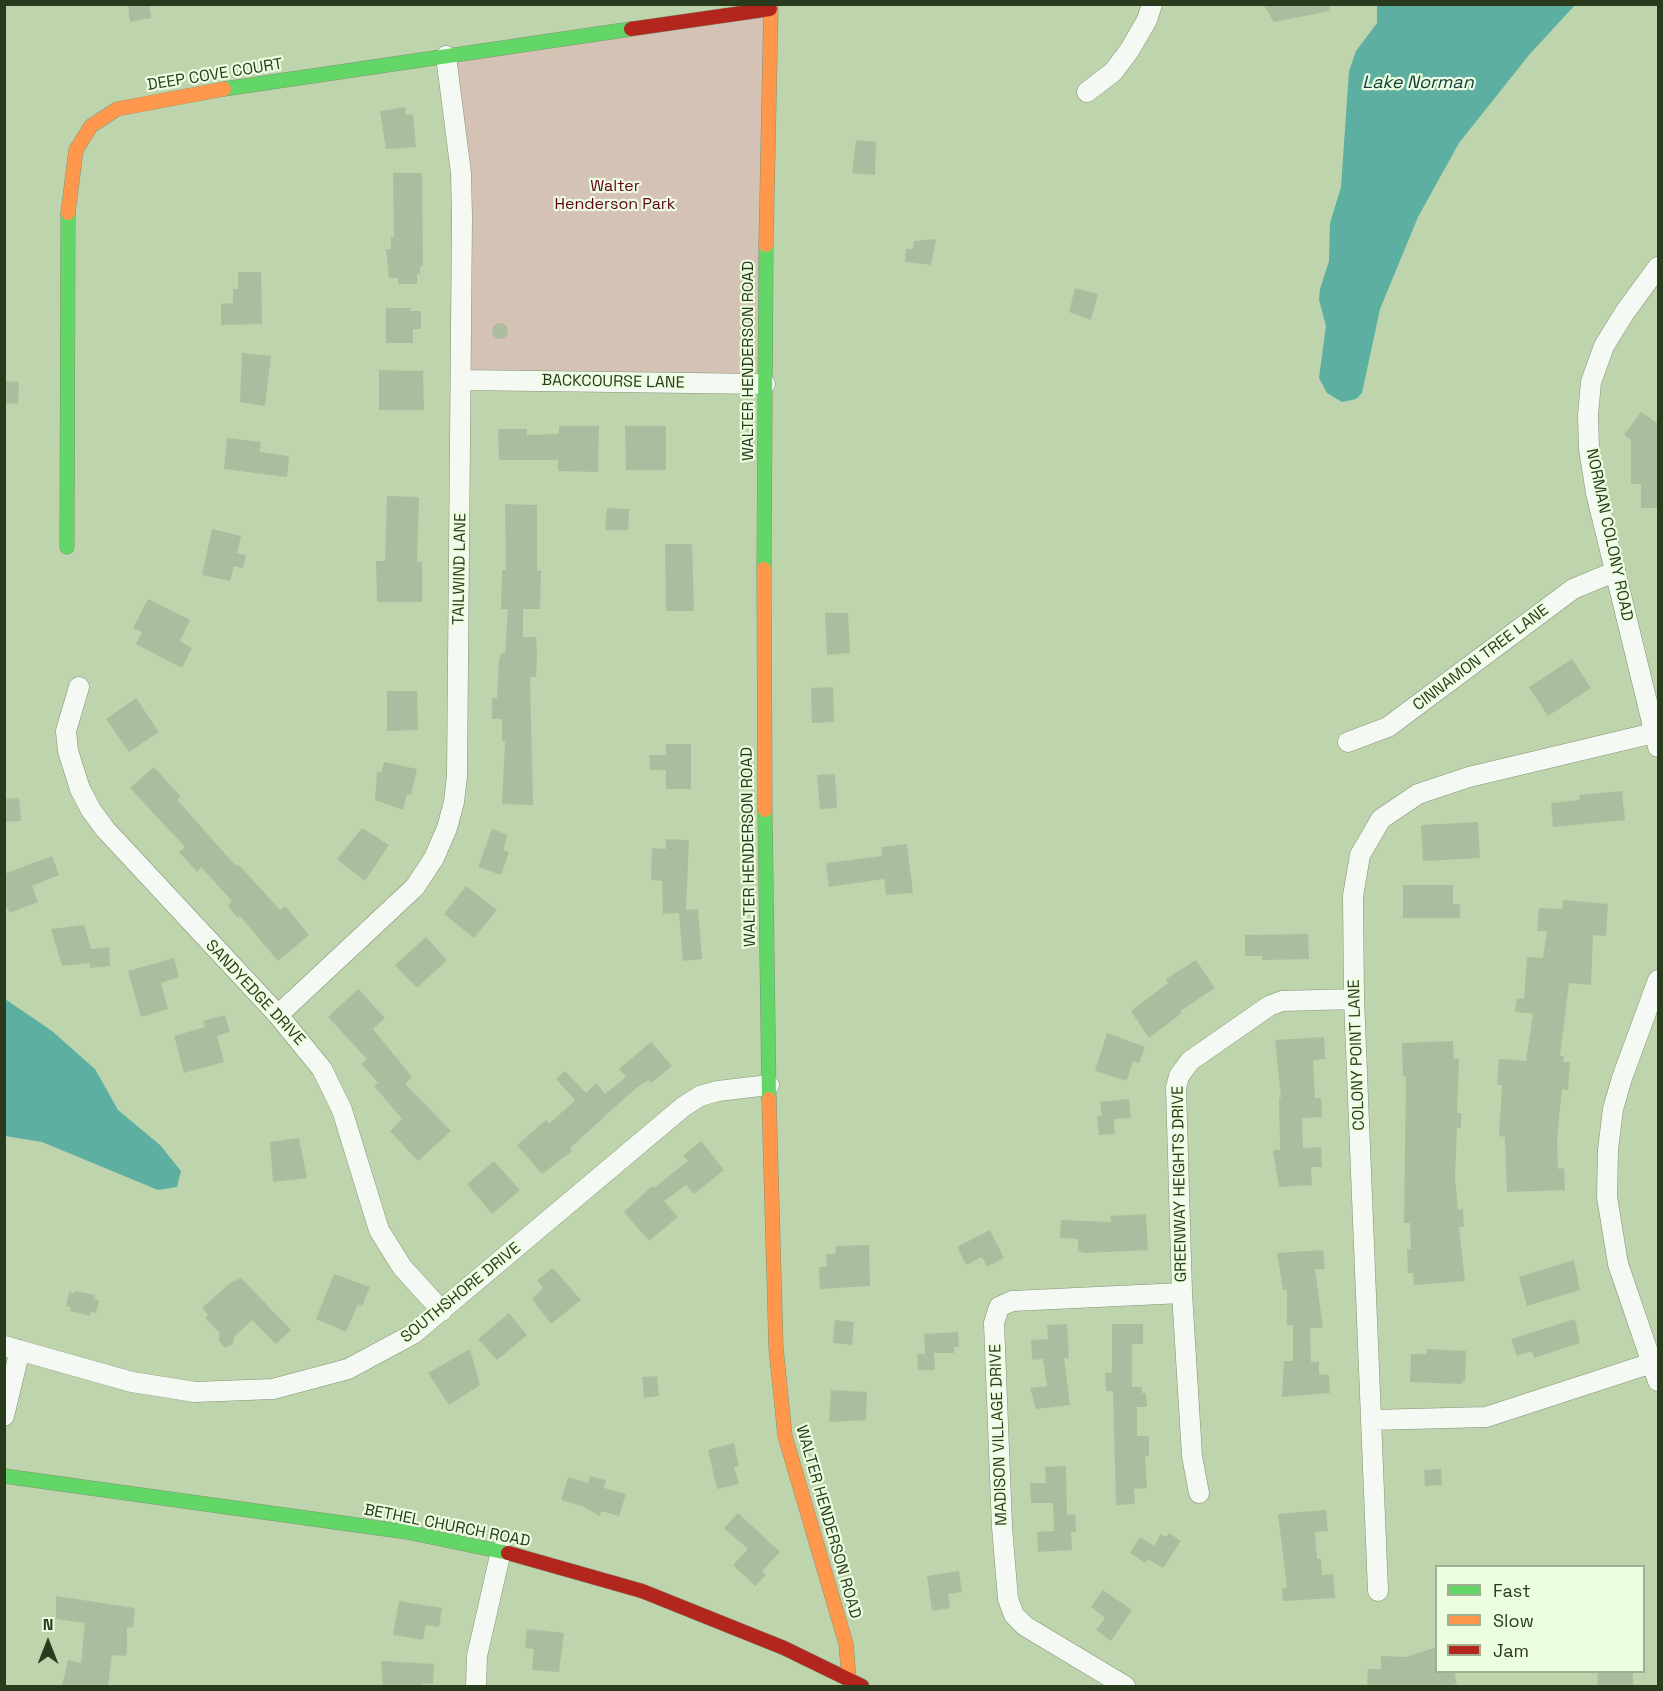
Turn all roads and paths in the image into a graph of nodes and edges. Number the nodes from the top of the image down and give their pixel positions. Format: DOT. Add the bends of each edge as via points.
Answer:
graph roads {
  1 [pos="1152,4"];
  2 [pos="771,7"];
  3 [pos="680,13"];
  4 [pos="446,56"];
  5 [pos="1087,92"];
  6 [pos="1659,267"];
  7 [pos="460,380"];
  8 [pos="765,384"];
  9 [pos="67,546"];
  10 [pos="1614,572"];
  11 [pos="79,687"];
  12 [pos="1658,738"];
  13 [pos="1348,742"];
  14 [pos="1659,980"];
  15 [pos="1354,999"];
  16 [pos="278,1015"];
  17 [pos="769,1085"];
  18 [pos="1182,1293"];
  19 [pos="442,1311"];
  20 [pos="12,1348"];
  21 [pos="1655,1372"];
  22 [pos="4,1416"];
  23 [pos="1372,1420"];
  24 [pos="4,1476"];
  25 [pos="1199,1493"];
  26 [pos="501,1551"];
  27 [pos="1378,1591"];
  28 [pos="849,1680"];
  29 [pos="476,1686"];
  30 [pos="862,1686"];
  31 [pos="1125,1686"];
  1 -- 5 [label="street" via="1129,51 1113,72"];
  2 -- 3 [label="street, DEEP COVE COURT"];
  2 -- 8 [label="street, WALTER HENDERSON ROAD"];
  3 -- 4 [label="street, DEEP COVE COURT"];
  4 -- 7 [label="street, TAILWIND LANE" via="461,173"];
  4 -- 9 [label="street, DEEP COVE COURT" via="117,110 82,136 71,173 68,216"];
  6 -- 10 [label="street, NORMAN COLONY ROAD" via="1604,346 1592,382 1589,449"];
  7 -- 8 [label="street, BACKCOURSE LANE"];
  7 -- 16 [label="street, TAILWIND LANE" via="458,776 447,828 415,887"];
  8 -- 17 [label="street, WALTER HENDERSON ROAD"];
  10 -- 12 [label="street, NORMAN COLONY ROAD"];
  10 -- 13 [label="street, CINNAMON TREE LANE" via="1573,589 1388,727"];
  11 -- 16 [label="street, SANDYEDGE DRIVE" via="66,731 80,789 91,810"];
  12 -- 15 [label="street, COLONY POINT LANE" via="1442,785 1418,794 1381,819 1368,837 1356,869"];
  14 -- 21 [label="street" via="1613,1109 1607,1197 1618,1264"];
  15 -- 18 [label="street, GREENWAY HEIGHTS DRIVE" via="1282,1001 1269,1006 1190,1061 1179,1076 1176,1088"];
  15 -- 23 [label="street, COLONY POINT LANE"];
  16 -- 19 [label="street, SANDYEDGE DRIVE" via="333,1087 383,1238 402,1267"];
  17 -- 19 [label="street, SOUTHSHORE DRIVE" via="718,1090 683,1107"];
  17 -- 28 [label="street, WALTER HENDERSON ROAD" via="779,1400 788,1447 846,1644"];
  18 -- 25 [label="street, GREENWAY HEIGHTS DRIVE" via="1192,1456"];
  18 -- 31 [label="street, MADISON VILLAGE DRIVE" via="1012,1300 999,1307 994,1323 1008,1599 1014,1615 1025,1626"];
  19 -- 20 [label="street, SOUTHSHORE DRIVE" via="413,1334 348,1369 273,1389 233,1393 164,1389"];
  20 -- 22 [label="street"];
  21 -- 23 [label="street" via="1486,1417"];
  23 -- 27 [label="street, COLONY POINT LANE"];
  24 -- 26 [label="street, BETHEL CHURCH ROAD" via="407,1532"];
  26 -- 28 [label="street, BETHEL CHURCH ROAD" via="642,1591 784,1648"];
  26 -- 29 [label="street" via="477,1656"];
  28 -- 30 [label="street, BETHEL CHURCH ROAD"];
}
